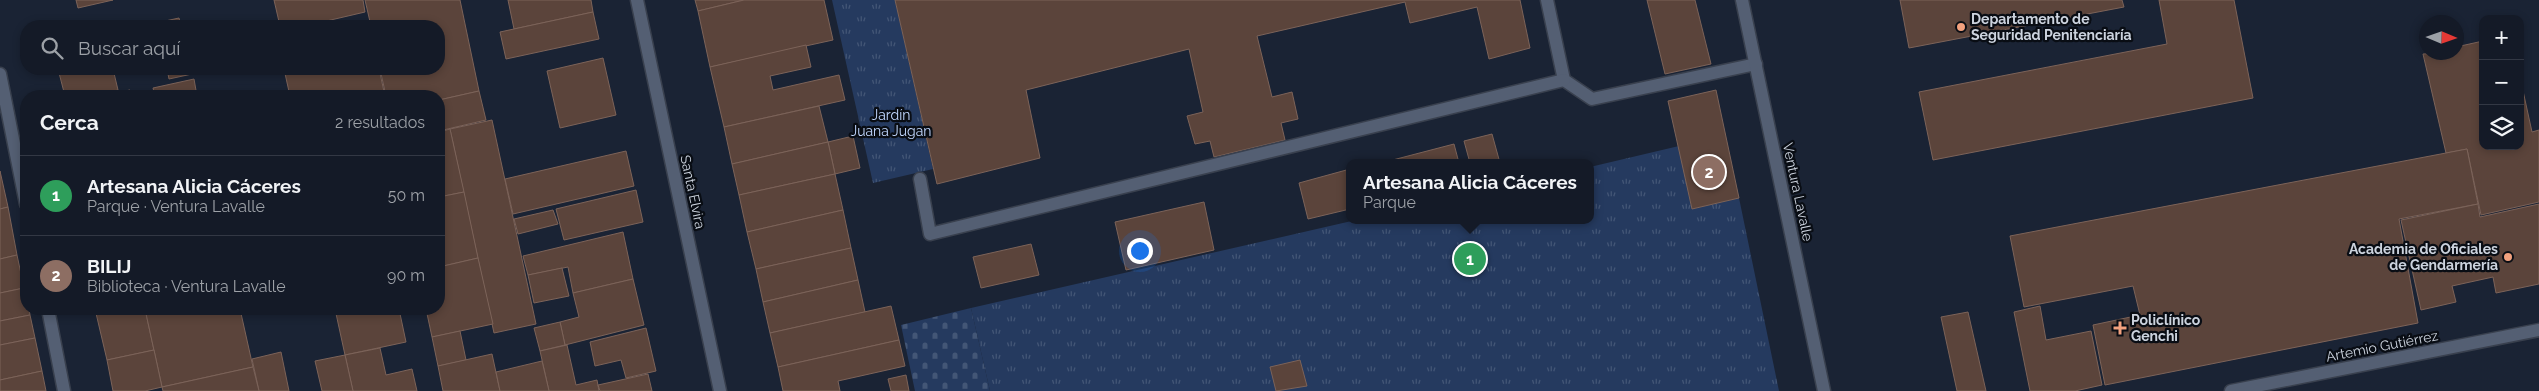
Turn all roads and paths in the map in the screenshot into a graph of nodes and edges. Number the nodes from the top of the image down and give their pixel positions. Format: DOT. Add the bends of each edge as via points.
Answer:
graph roads {
  1 [pos="638,0"];
  2 [pos="1547,0"];
  3 [pos="1742,0"];
  4 [pos="1756,64"];
  5 [pos="0,74"];
  6 [pos="1564,80"];
  7 [pos="20,174"];
  8 [pos="920,180"];
  9 [pos="49,315"];
  10 [pos="2539,330"];
  11 [pos="64,391"];
  12 [pos="720,391"];
  13 [pos="1824,391"];
  14 [pos="2231,391"];
  1 -- 12 [label="street, Santa Elvira"];
  2 -- 6 [label="street"];
  3 -- 4 [label="street, Ventura Lavalle"];
  4 -- 6 [label="street" via="1592,99"];
  4 -- 13 [label="street, Ventura Lavalle"];
  5 -- 7 [label="street"];
  6 -- 8 [label="street" via="930,234"];
  9 -- 11 [label="street"];
  10 -- 14 [label="street, Artemio Gutiérrez"];
}
